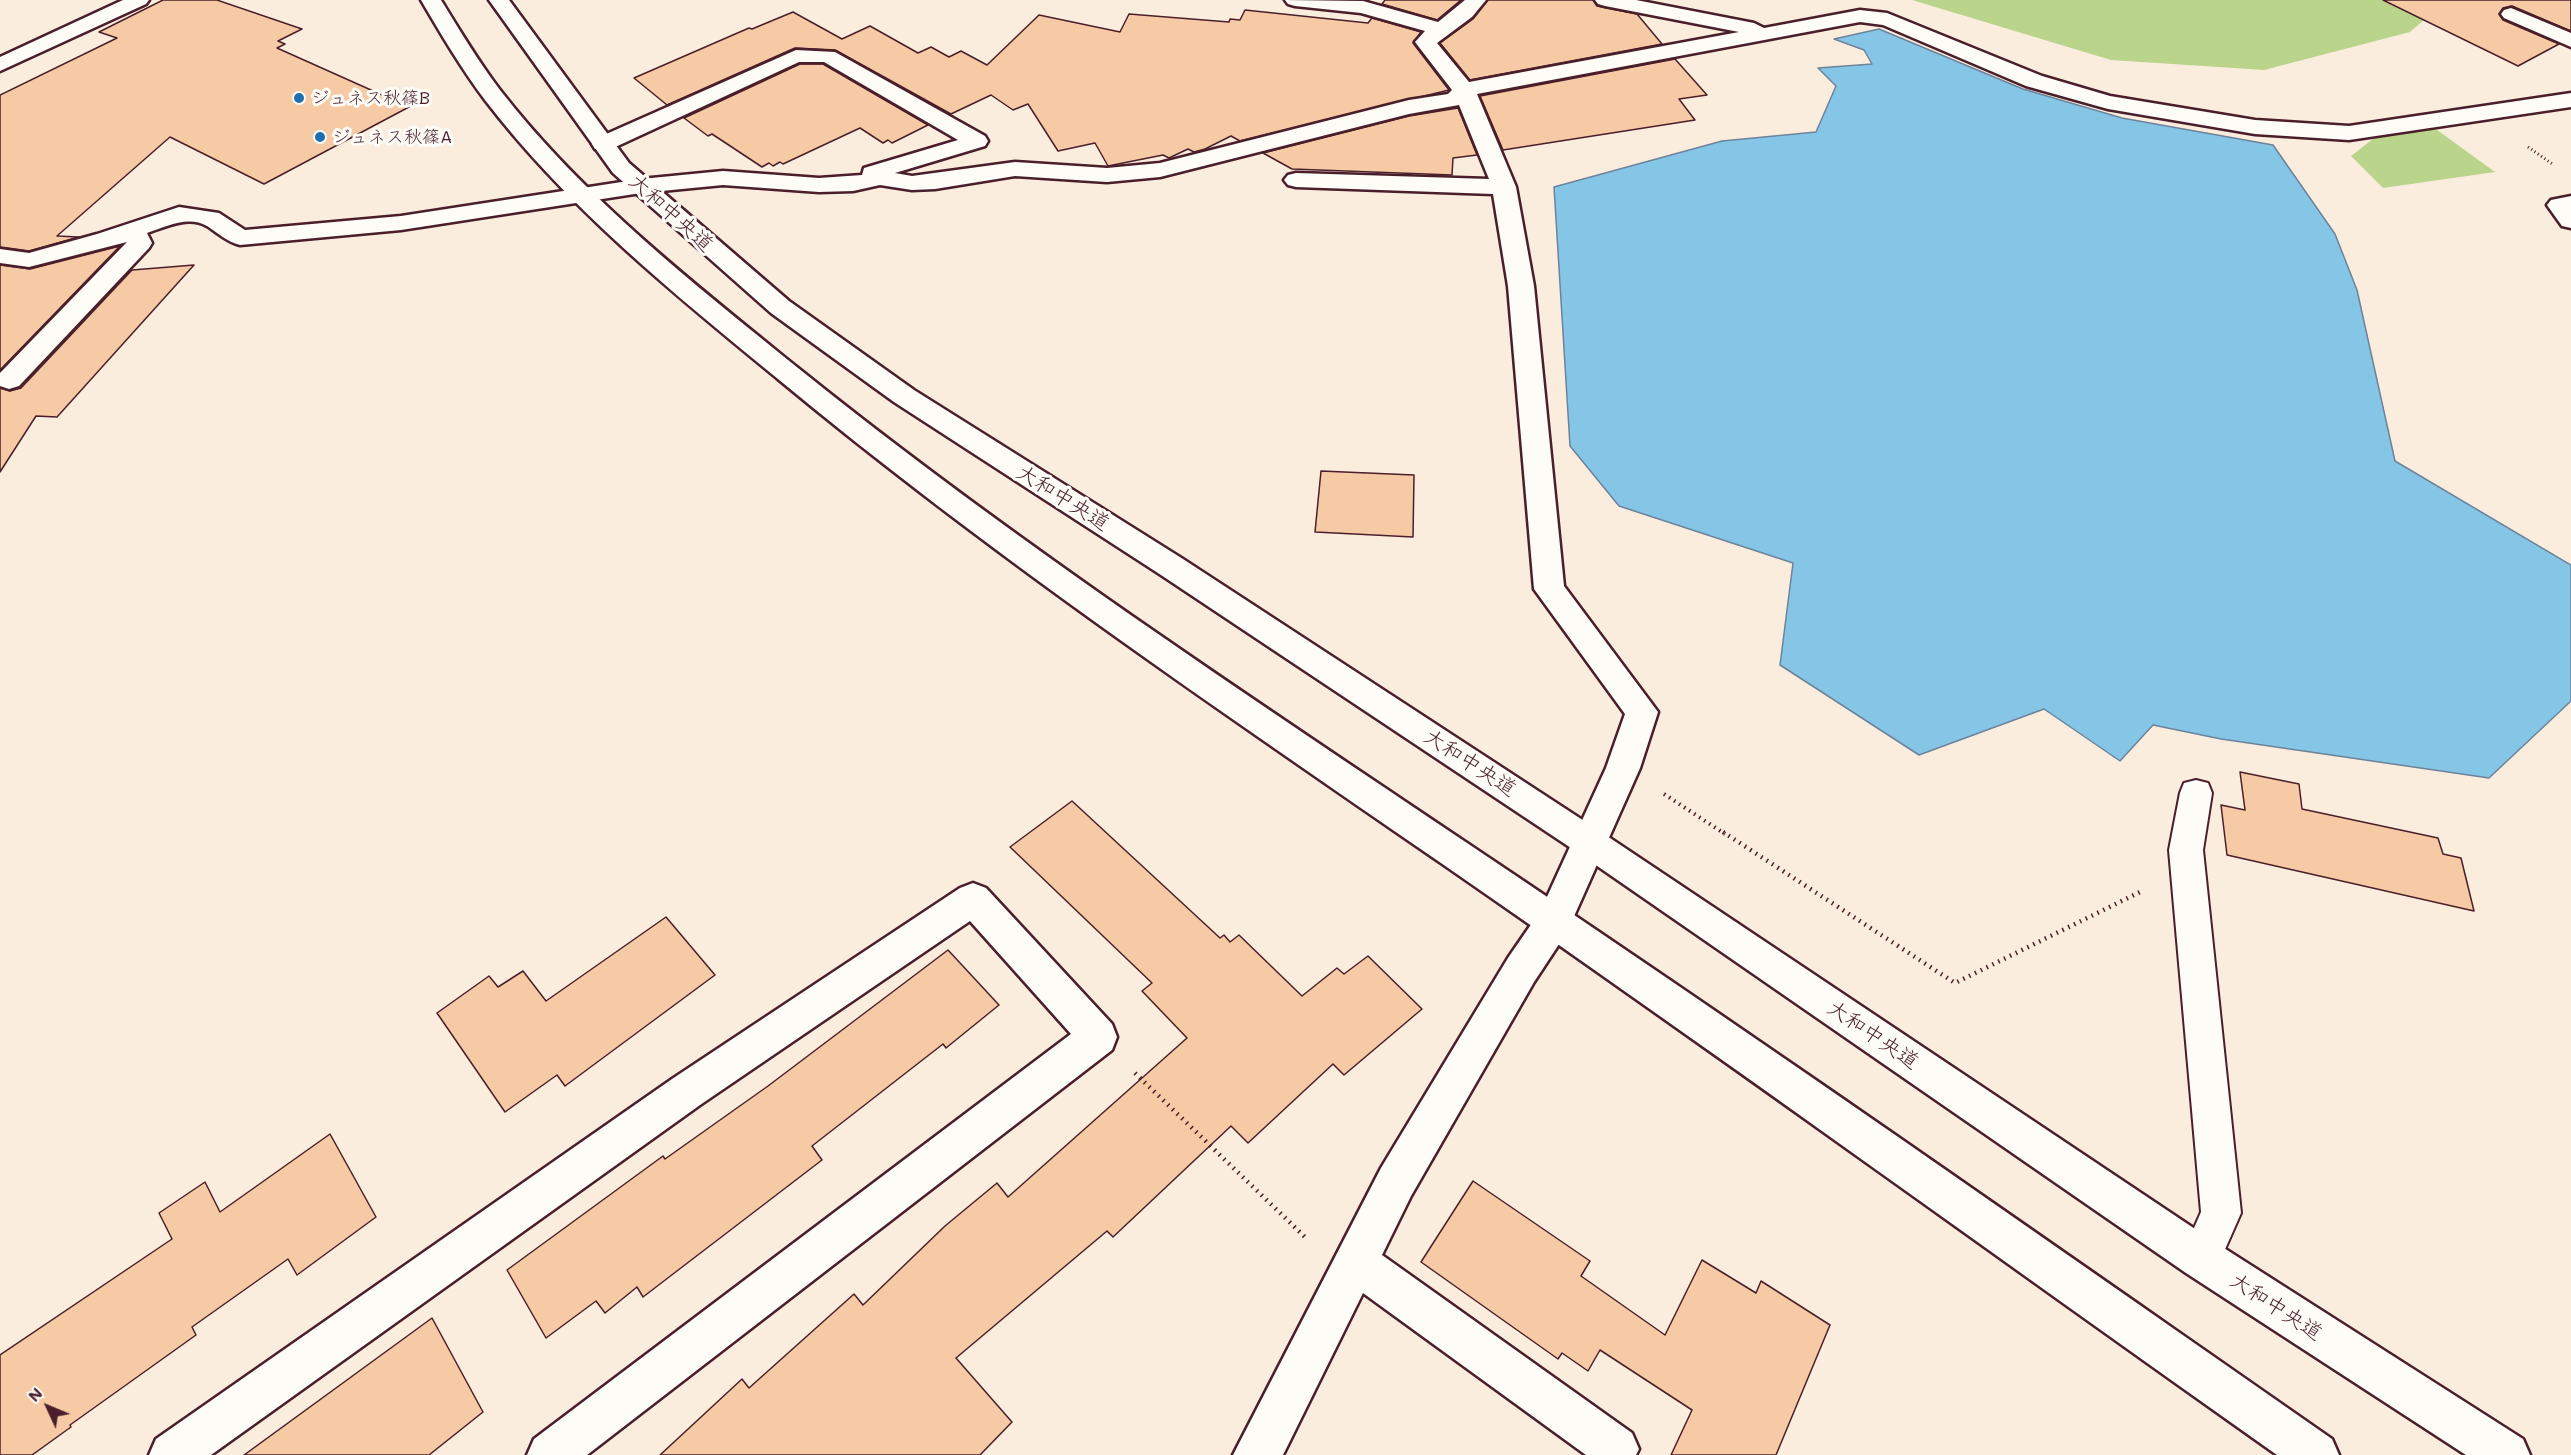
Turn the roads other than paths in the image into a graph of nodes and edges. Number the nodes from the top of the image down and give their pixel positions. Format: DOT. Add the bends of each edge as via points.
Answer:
graph roads {
  1 [pos="139,0"];
  2 [pos="430,0"];
  3 [pos="499,0"];
  4 [pos="1295,0"];
  5 [pos="1476,0"];
  6 [pos="1605,0"];
  7 [pos="2511,14"];
  8 [pos="1439,29"];
  9 [pos="1771,32"];
  10 [pos="2571,41"];
  11 [pos="0,65"];
  12 [pos="1464,90"];
  13 [pos="2571,100"];
  14 [pos="603,144"];
  15 [pos="1296,180"];
  16 [pos="833,185"];
  17 [pos="641,186"];
  18 [pos="1504,187"];
  19 [pos="581,196"];
  20 [pos="2571,203"];
  21 [pos="2571,221"];
  22 [pos="134,229"];
  23 [pos="0,256"];
  24 [pos="9,380"];
  25 [pos="2196,793"];
  26 [pos="1589,842"];
  27 [pos="1554,921"];
  28 [pos="2201,1258"];
  29 [pos="1352,1271"];
  30 [pos="1616,1449"];
  31 [pos="172,1455"];
  32 [pos="550,1455"];
  33 [pos="1256,1455"];
  34 [pos="2316,1455"];
  35 [pos="2507,1455"];
  1 -- 11 [label="street"];
  2 -- 19 [label="street" via="457,50"];
  3 -- 14 [label="street, 大和中央道"];
  4 -- 8 [label="street" via="1363,7"];
  5 -- 8 [label="street" via="1464,15"];
  6 -- 9 [label="street"];
  7 -- 10 [label="street"];
  8 -- 12 [label="street" via="1425,42"];
  9 -- 12 [label="street"];
  9 -- 13 [label="street" via="1860,16 1887,18 2034,81 2108,102 2255,127 2349,133"];
  12 -- 16 [label="street" via="1455,100 1409,107 1160,170 1107,175 1015,169 935,182 880,178"];
  12 -- 18 [label="street"];
  14 -- 16 [label="street" via="796,56 828,56 977,141"];
  14 -- 17 [label="street, 大和中央道"];
  15 -- 18 [label="street"];
  16 -- 17 [label="street" via="723,178"];
  17 -- 19 [label="street"];
  17 -- 26 [label="street, 大和中央道" via="780,307 904,396"];
  18 -- 26 [label="street" via="1521,286 1549,590 1642,712 1623,768"];
  19 -- 22 [label="street" via="401,223 240,238 211,218 178,214"];
  19 -- 27 [label="street" via="807,391 966,514 1198,679"];
  20 -- 21 [label="street" via="2559,205"];
  22 -- 23 [label="street" via="29,260"];
  22 -- 24 [label="street" via="140,243"];
  25 -- 28 [label="lane" via="2186,850 2221,1213"];
  26 -- 27 [label="street"];
  26 -- 28 [label="street, 大和中央道"];
  27 -- 29 [label="street" via="1396,1182"];
  27 -- 34 [label="street"];
  28 -- 35 [label="street, 大和中央道"];
  29 -- 30 [label="street"];
  29 -- 33 [label="street"];
  31 -- 32 [label="street" via="686,1092 973,899 1098,1037"];
}
